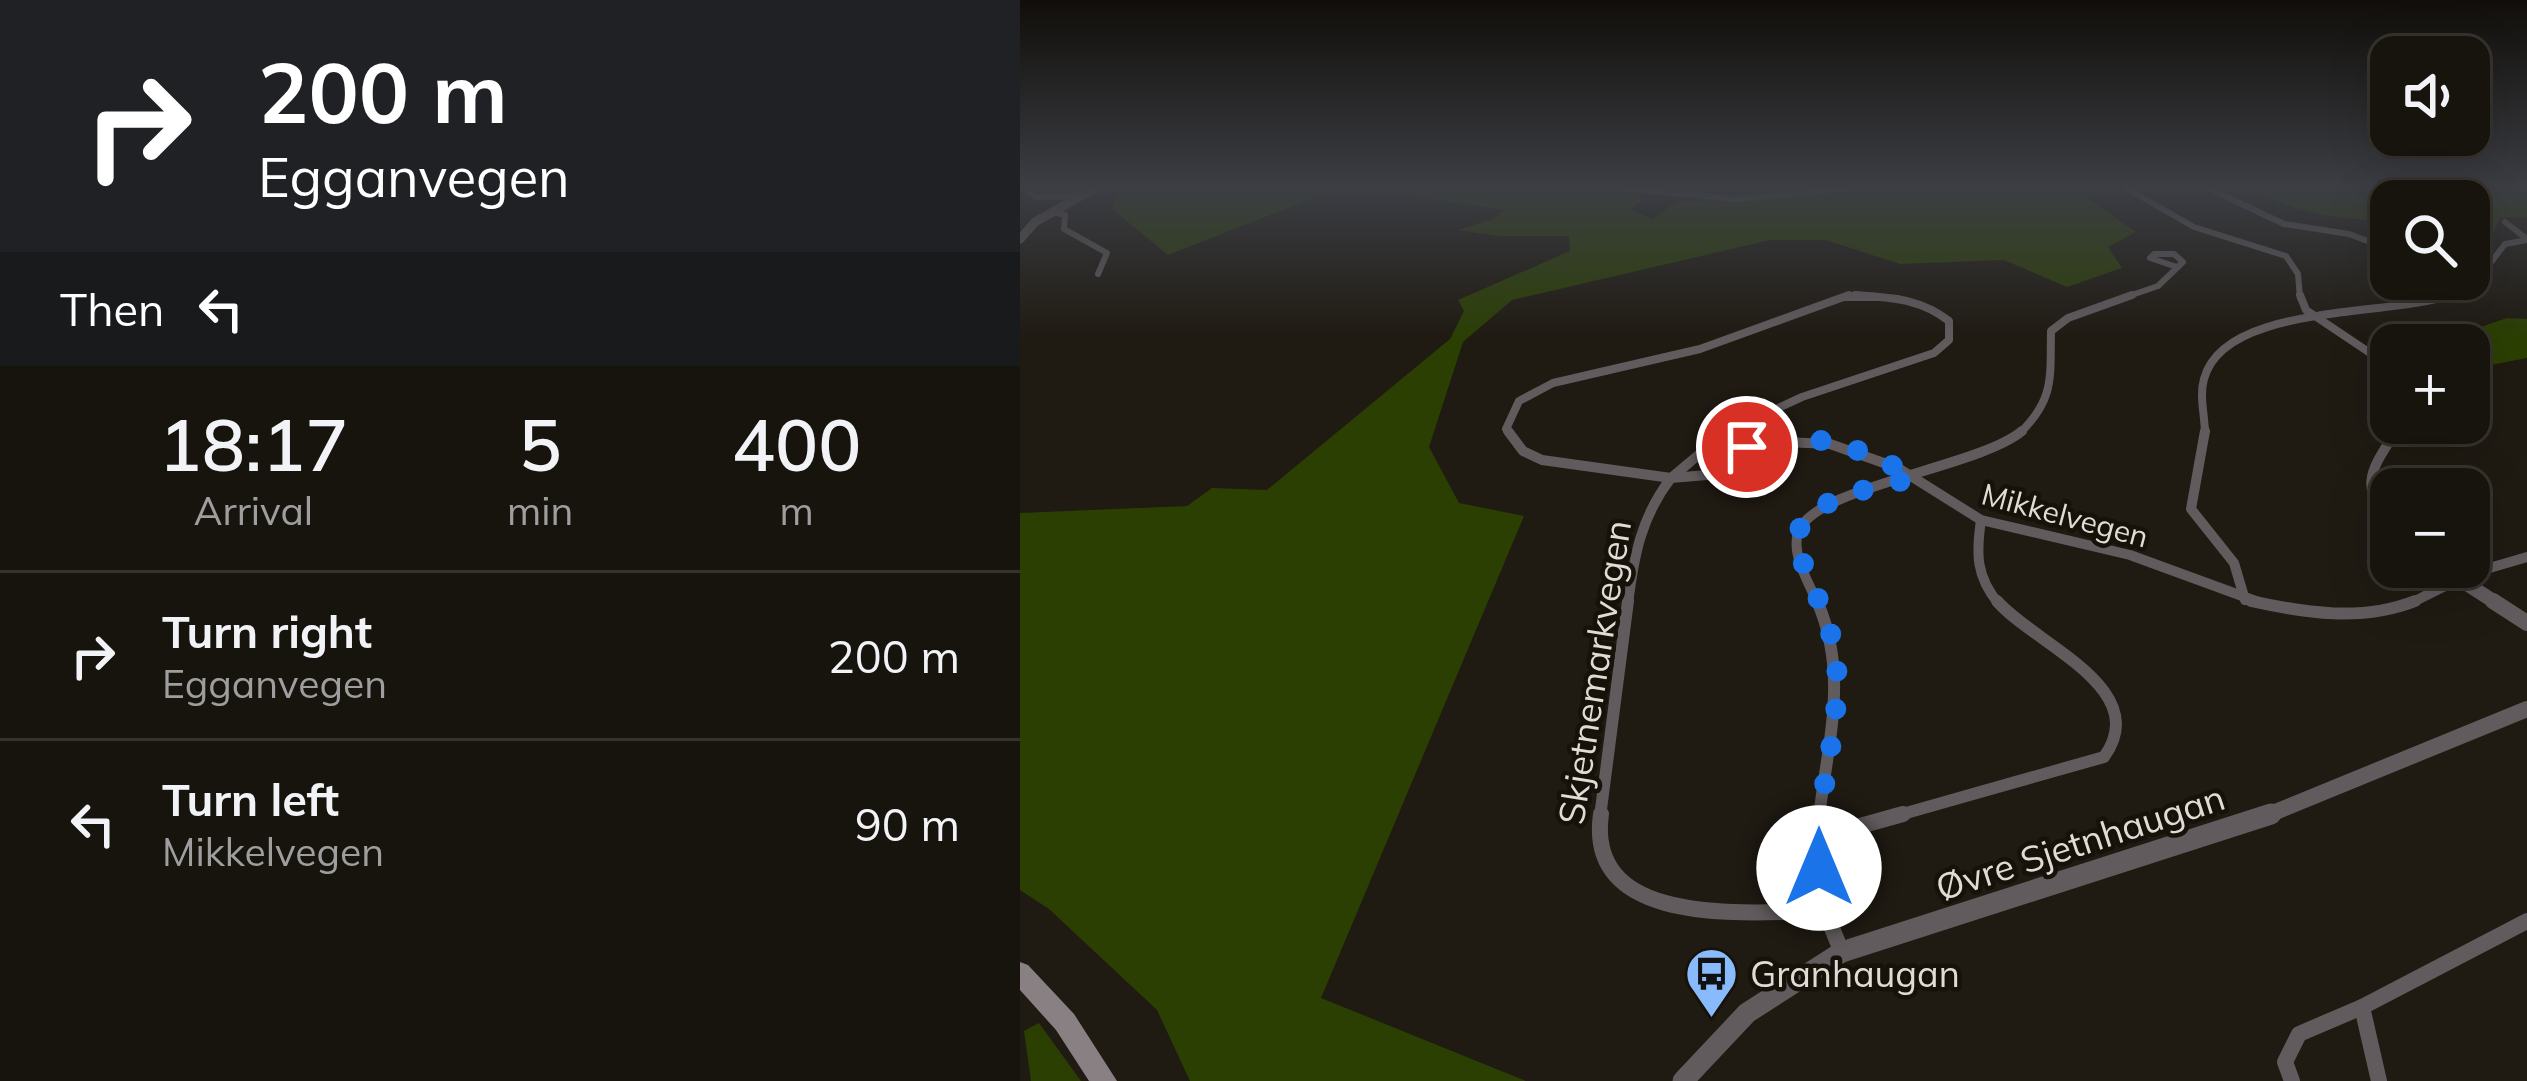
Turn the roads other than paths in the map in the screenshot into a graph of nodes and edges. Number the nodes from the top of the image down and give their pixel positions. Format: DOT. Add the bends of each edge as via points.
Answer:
graph roads {
  1 [pos="1081,238"];
  2 [pos="2232,238"];
  3 [pos="2527,240"];
  4 [pos="2490,262"];
  5 [pos="2177,267"];
  6 [pos="1098,274"];
  7 [pos="2435,300"];
  8 [pos="2318,318"];
  9 [pos="2370,353"];
  10 [pos="1672,478"];
  11 [pos="1913,478"];
  12 [pos="1981,520"];
  13 [pos="2527,557"];
  14 [pos="2490,567"];
  15 [pos="2441,588"];
  16 [pos="2473,588"];
  17 [pos="2246,600"];
  18 [pos="2527,623"];
  19 [pos="2527,709"];
  20 [pos="1817,838"];
  21 [pos="1823,911"];
  22 [pos="2527,921"];
  23 [pos="1842,952"];
  24 [pos="1020,973"];
  25 [pos="2362,1007"];
  26 [pos="1104,1081"];
  27 [pos="1683,1081"];
  28 [pos="2292,1081"];
  29 [pos="2379,1081"];
  1 -- 6 [label="street" via="1107,253"];
  2 -- 8 [label="street" via="2286,256 2298,274 2300,301"];
  3 -- 4 [label="street" via="2505,244"];
  5 -- 11 [label="street" via="2158,286 2051,331 2050,388 2039,416 2009,439"];
  7 -- 8 [label="street"];
  8 -- 9 [label="street"];
  8 -- 17 [label="street" via="2238,340 2220,352 2202,384 2205,435 2191,509 2243,574"];
  10 -- 10 [label="street, Skjetnemarkvegen" via="1542,460 1510,440 1508,418 1519,401 1553,383 1700,350 1850,295 1906,298 1948,321 1952,333 1934,353 1747,419 1703,444"];
  10 -- 11 [label="street, Mikkelvegen" via="1707,475 1770,439 1855,450"];
  10 -- 21 [label="street, Skjetnemarkvegen" via="1648,508 1636,544 1599,857 1619,884 1645,897 1703,910"];
  11 -- 12 [label="street, Mikkelvegen"];
  11 -- 20 [label="street" via="1820,507 1798,530 1838,678"];
  12 -- 17 [label="street, Mikkelvegen" via="2130,554"];
  12 -- 20 [label="street" via="1976,542 1986,589 2015,624 2099,684 2117,706 2118,734 2104,757"];
  13 -- 14 [label="street, Mikkelvegen"];
  15 -- 17 [label="street, Mikkelvegen" via="2367,614 2304,613"];
  16 -- 18 [label="street"];
  19 -- 23 [label="street, Øvre Sjetnhaugan" via="2236,828"];
  20 -- 21 [label="street"];
  21 -- 23 [label="street"];
  22 -- 25 [label="street"];
  23 -- 27 [label="street, Øvre Sjetnhaugan" via="1747,1013"];
  24 -- 26 [label="main road"];
  25 -- 28 [label="street" via="2299,1034 2285,1062"];
  25 -- 29 [label="street"];
}
